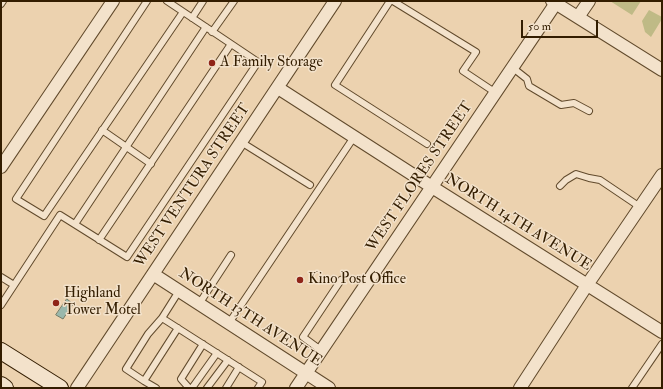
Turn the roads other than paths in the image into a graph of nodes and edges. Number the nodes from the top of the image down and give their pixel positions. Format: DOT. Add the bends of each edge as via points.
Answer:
graph roads {
  1 [pos="3,1"];
  2 [pos="113,1"];
  3 [pos="147,1"];
  4 [pos="167,1"];
  5 [pos="203,1"];
  6 [pos="234,1"];
  7 [pos="336,1"];
  8 [pos="390,1"];
  9 [pos="393,1"];
  10 [pos="588,1"];
  11 [pos="554,2"];
  12 [pos="1,4"];
  13 [pos="177,4"];
  14 [pos="183,12"];
  15 [pos="192,18"];
  16 [pos="578,18"];
  17 [pos="206,27"];
  18 [pos="212,32"];
  19 [pos="231,44"];
  20 [pos="513,68"];
  21 [pos="662,70"];
  22 [pos="278,88"];
  23 [pos="496,93"];
  24 [pos="589,111"];
  25 [pos="102,130"];
  26 [pos="354,137"];
  27 [pos="241,142"];
  28 [pos="427,144"];
  29 [pos="126,147"];
  30 [pos="150,164"];
  31 [pos="1,167"];
  32 [pos="662,175"];
  33 [pos="310,185"];
  34 [pos="560,186"];
  35 [pos="432,187"];
  36 [pos="640,207"];
  37 [pos="44,216"];
  38 [pos="55,223"];
  39 [pos="75,224"];
  40 [pos="100,240"];
  41 [pos="231,255"];
  42 [pos="153,274"];
  43 [pos="1,277"];
  44 [pos="341,280"];
  45 [pos="587,285"];
  46 [pos="14,286"];
  47 [pos="179,291"];
  48 [pos="199,304"];
  49 [pos="1,305"];
  50 [pos="162,318"];
  51 [pos="229,323"];
  52 [pos="178,328"];
  53 [pos="662,332"];
  54 [pos="203,344"];
  55 [pos="662,344"];
  56 [pos="1,351"];
  57 [pos="322,351"];
  58 [pos="217,353"];
  59 [pos="228,360"];
  60 [pos="239,367"];
  61 [pos="306,374"];
  62 [pos="144,381"];
  63 [pos="1,385"];
  64 [pos="5,388"];
  65 [pos="60,388"];
  66 [pos="77,388"];
  67 [pos="156,388"];
  68 [pos="189,388"];
  69 [pos="192,388"];
  70 [pos="207,388"];
  71 [pos="226,388"];
  72 [pos="258,388"];
  73 [pos="296,388"];
  74 [pos="329,388"];
  75 [pos="520,388"];
  76 [pos="632,388"];
  1 -- 12 [label="lane"];
  2 -- 31 [label="street"];
  3 -- 37 [label="lane" via="16,198"];
  4 -- 13 [label="lane"];
  5 -- 15 [label="lane"];
  6 -- 18 [label="lane"];
  7 -- 22 [label="street, WEST VENTURA STREET"];
  8 -- 28 [label="lane" via="335,85"];
  9 -- 23 [label="lane" via="476,52 463,72"];
  10 -- 16 [label="street"];
  11 -- 16 [label="street"];
  11 -- 20 [label="street, WEST FLORES STREET"];
  13 -- 14 [label="lane"];
  14 -- 15 [label="lane"];
  14 -- 25 [label="lane"];
  15 -- 17 [label="lane"];
  16 -- 21 [label="street"];
  17 -- 18 [label="lane"];
  17 -- 29 [label="lane"];
  18 -- 19 [label="lane"];
  19 -- 30 [label="lane"];
  19 -- 40 [label="lane" via="258,62 254,69 127,257"];
  20 -- 23 [label="street, WEST FLORES STREET"];
  20 -- 24 [label="lane" via="527,79 529,86 560,105 574,103"];
  22 -- 26 [label="street, NORTH 14TH AVENUE"];
  22 -- 27 [label="street, WEST VENTURA STREET"];
  23 -- 35 [label="street, WEST FLORES STREET"];
  25 -- 29 [label="lane"];
  25 -- 37 [label="lane"];
  26 -- 35 [label="street, NORTH 14TH AVENUE"];
  26 -- 51 [label="lane"];
  27 -- 33 [label="lane"];
  27 -- 42 [label="street, WEST VENTURA STREET"];
  29 -- 30 [label="lane"];
  29 -- 39 [label="lane"];
  30 -- 40 [label="lane"];
  32 -- 36 [label="street"];
  34 -- 36 [label="lane" via="576,174 600,180"];
  35 -- 45 [label="street, NORTH 14TH AVENUE"];
  35 -- 57 [label="street, WEST FLORES STREET"];
  36 -- 45 [label="street"];
  37 -- 38 [label="lane"];
  38 -- 39 [label="lane" via="60,215"];
  38 -- 46 [label="lane"];
  39 -- 40 [label="lane"];
  41 -- 48 [label="lane"];
  42 -- 47 [label="street, NORTH 13TH AVENUE"];
  42 -- 66 [label="street, WEST VENTURA STREET"];
  43 -- 46 [label="lane"];
  44 -- 57 [label="lane" via="303,337"];
  45 -- 53 [label="street, NORTH 14TH AVENUE"];
  45 -- 75 [label="street"];
  46 -- 49 [label="lane"];
  47 -- 48 [label="street, NORTH 13TH AVENUE"];
  47 -- 50 [label="lane"];
  48 -- 51 [label="street, NORTH 13TH AVENUE"];
  50 -- 52 [label="lane"];
  50 -- 62 [label="lane" via="148,334 126,369"];
  51 -- 61 [label="street, NORTH 13TH AVENUE"];
  52 -- 54 [label="lane"];
  52 -- 62 [label="lane"];
  54 -- 58 [label="lane"];
  54 -- 68 [label="lane" via="181,379"];
  55 -- 76 [label="lane"];
  56 -- 65 [label="main road"];
  57 -- 61 [label="street, WEST FLORES STREET"];
  58 -- 59 [label="lane"];
  58 -- 69 [label="lane"];
  59 -- 60 [label="lane"];
  59 -- 70 [label="lane"];
  60 -- 71 [label="lane"];
  60 -- 72 [label="lane" via="262,382"];
  61 -- 73 [label="street, WEST FLORES STREET"];
  61 -- 74 [label="street, NORTH 13TH AVENUE"];
  62 -- 67 [label="lane"];
  63 -- 64 [label="main road"];
}
